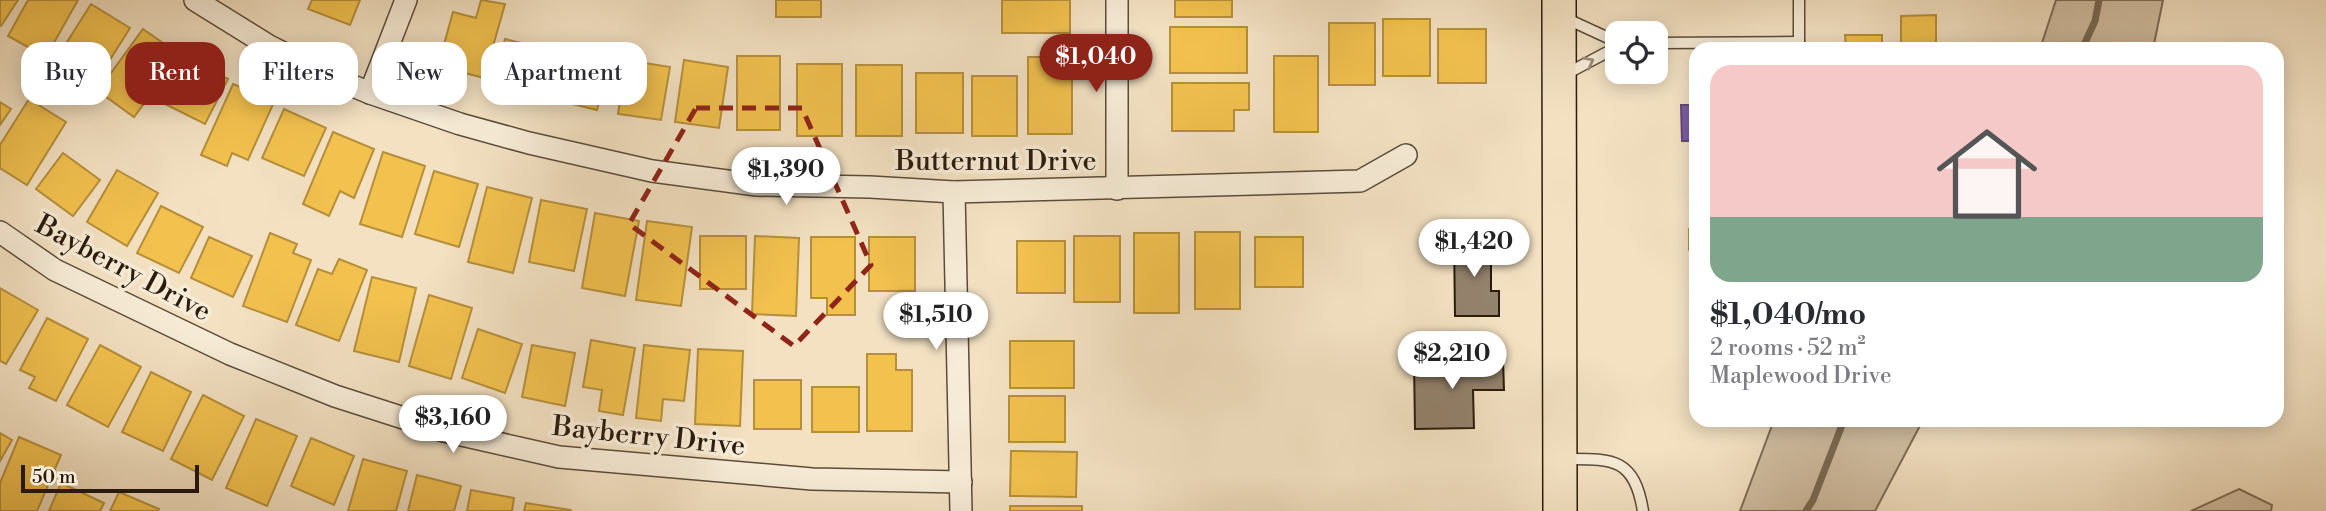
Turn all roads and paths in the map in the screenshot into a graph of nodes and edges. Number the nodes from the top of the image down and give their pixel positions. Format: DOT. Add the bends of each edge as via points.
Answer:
graph roads {
  1 [pos="195,0"];
  2 [pos="406,0"];
  3 [pos="1117,0"];
  4 [pos="1799,0"];
  5 [pos="1559,8"];
  6 [pos="1605,37"];
  7 [pos="1799,42"];
  8 [pos="1668,43"];
  9 [pos="1689,43"];
  10 [pos="1605,51"];
  11 [pos="1560,77"];
  12 [pos="370,93"];
  13 [pos="1406,155"];
  14 [pos="1117,189"];
  15 [pos="954,192"];
  16 [pos="0,232"];
  17 [pos="1560,459"];
  18 [pos="961,482"];
  19 [pos="961,511"];
  20 [pos="1560,511"];
  21 [pos="1643,511"];
  1 -- 12 [label="street, Butternut Drive" via="269,46"];
  2 -- 12 [label="street"];
  3 -- 14 [label="street"];
  4 -- 7 [label="lane"];
  5 -- 6 [label="lane"];
  5 -- 11 [label="main road"];
  8 -- 9 [label="lane"];
  11 -- 10 [label="lane, one-way"];
  11 -- 17 [label="main road"];
  12 -- 15 [label="street, Butternut Drive" via="529,143 652,170 757,185"];
  13 -- 14 [label="street, Butternut Drive" via="1360,181"];
  14 -- 15 [label="street, Butternut Drive"];
  15 -- 18 [label="street"];
  16 -- 18 [label="street, Bayberry Drive" via="55,270 230,354 334,396 444,431 559,457 812,479"];
  17 -- 20 [label="main road"];
  17 -- 21 [label="lane" via="1600,459 1631,472"];
  18 -- 19 [label="street"];
}
